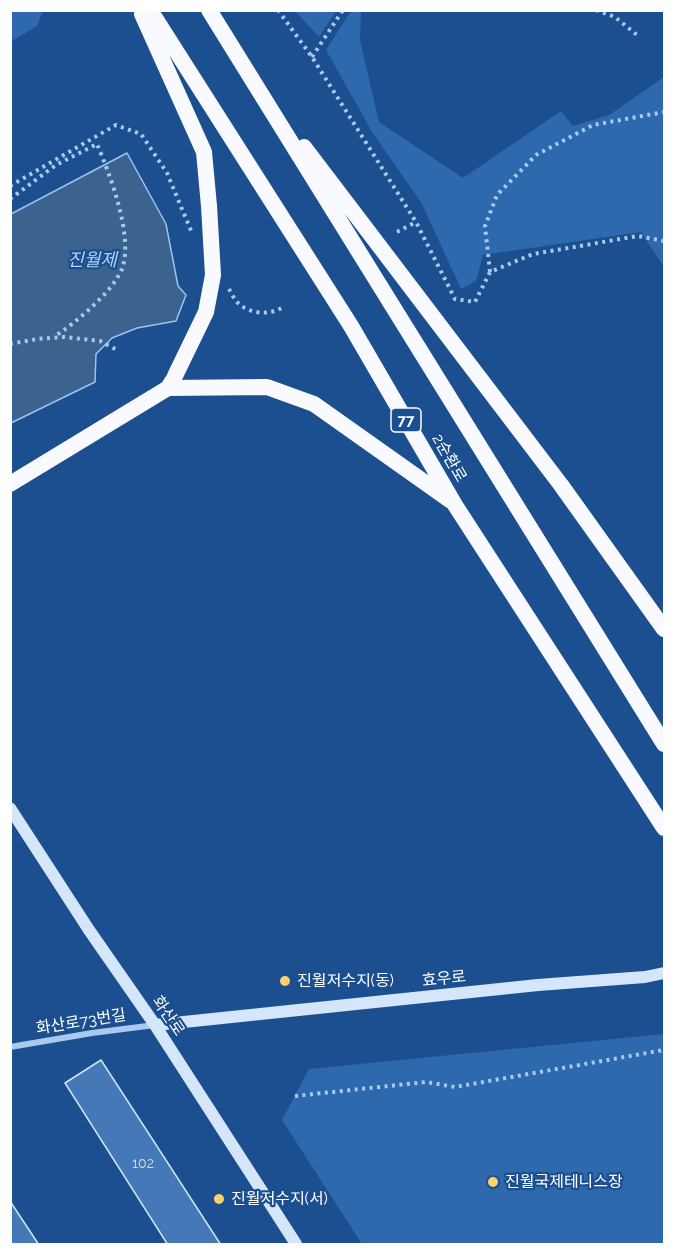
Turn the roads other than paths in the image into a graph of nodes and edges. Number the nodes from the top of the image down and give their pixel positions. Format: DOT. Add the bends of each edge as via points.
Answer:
graph roads {
  1 [pos="141,10"];
  2 [pos="150,10"];
  3 [pos="209,10"];
  4 [pos="249,76"];
  5 [pos="171,382"];
  6 [pos="10,484"];
  7 [pos="455,505"];
  8 [pos="664,629"];
  9 [pos="664,744"];
  10 [pos="10,808"];
  11 [pos="664,828"];
  12 [pos="664,973"];
  13 [pos="155,1025"];
  14 [pos="10,1047"];
  15 [pos="296,1245"];
  1 -- 5 [label="highway, bridge" via="204,152 209,206 213,275 206,312"];
  2 -- 7 [label="highway, 2순환로 / 77" via="351,326"];
  3 -- 4 [label="highway, 2순환로"];
  4 -- 8 [label="highway" via="554,476"];
  4 -- 9 [label="highway, 2순환로"];
  5 -- 6 [label="highway"];
  5 -- 7 [label="highway" via="267,387 314,404"];
  7 -- 11 [label="highway, 2순환로 / 77"];
  10 -- 13 [label="main road, 화산로"];
  12 -- 13 [label="main road, 효우로"];
  13 -- 14 [label="street, 화산로73번길"];
  13 -- 15 [label="main road, 화산로"];
}
